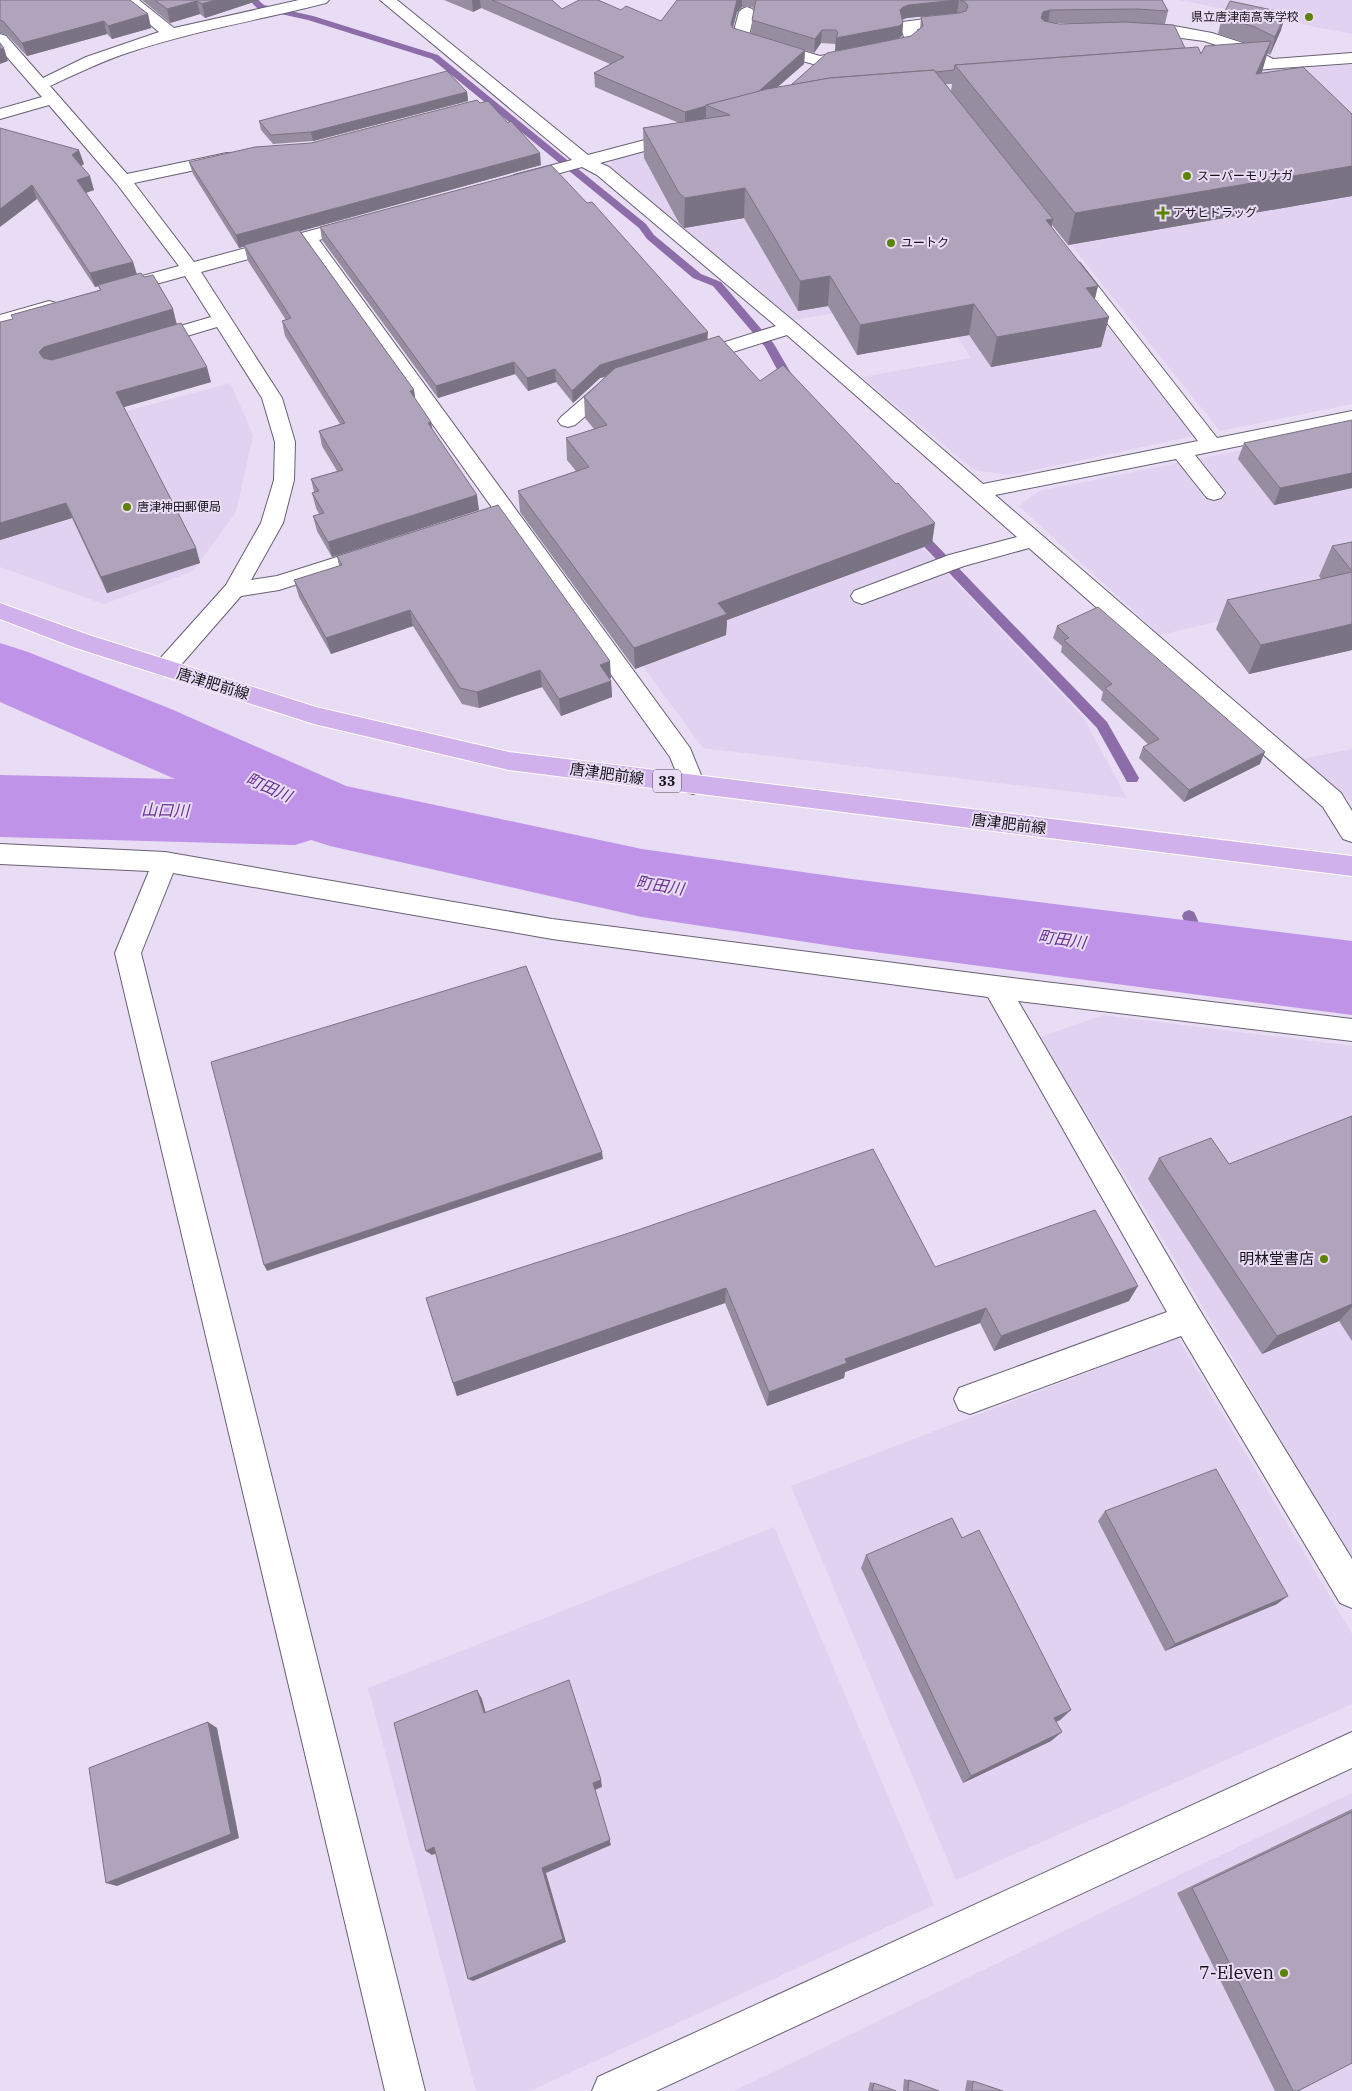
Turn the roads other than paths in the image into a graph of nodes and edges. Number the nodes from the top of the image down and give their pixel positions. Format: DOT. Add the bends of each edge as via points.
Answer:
graph roads {
  1 [pos="129,0"];
  2 [pos="321,0"];
  3 [pos="388,0"];
  4 [pos="747,12"];
  5 [pos="957,20"];
  6 [pos="1122,29"];
  7 [pos="170,34"];
  8 [pos="0,39"];
  9 [pos="828,44"];
  10 [pos="1352,58"];
  11 [pos="820,60"];
  12 [pos="1269,63"];
  13 [pos="1212,68"];
  14 [pos="806,74"];
  15 [pos="46,92"];
  16 [pos="507,98"];
  17 [pos="489,103"];
  18 [pos="0,114"];
  19 [pos="697,130"];
  20 [pos="248,154"];
  21 [pos="585,162"];
  22 [pos="123,180"];
  23 [pos="504,184"];
  24 [pos="374,219"];
  25 [pos="308,237"];
  26 [pos="1061,251"];
  27 [pos="190,269"];
  28 [pos="104,292"];
  29 [pos="66,303"];
  30 [pos="222,320"];
  31 [pos="0,321"];
  32 [pos="783,330"];
  33 [pos="130,347"];
  34 [pos="675,363"];
  35 [pos="627,378"];
  36 [pos="1352,417"];
  37 [pos="568,421"];
  38 [pos="1212,445"];
  39 [pos="1181,452"];
  40 [pos="979,492"];
  41 [pos="1214,493"];
  42 [pos="1034,540"];
  43 [pos="392,547"];
  44 [pos="234,590"];
  45 [pos="862,596"];
  46 [pos="0,611"];
  47 [pos="164,668"];
  48 [pos="693,785"];
  49 [pos="1352,832"];
  50 [pos="0,854"];
  51 [pos="165,862"];
  52 [pos="1352,866"];
  53 [pos="996,987"];
  54 [pos="1352,1030"];
  55 [pos="1188,1319"];
  56 [pos="970,1399"];
  57 [pos="1352,1591"];
  58 [pos="1352,1750"];
  59 [pos="405,2091"];
  60 [pos="612,2091"];
  1 -- 7 [label="street"];
  2 -- 7 [label="street"];
  3 -- 16 [label="street"];
  4 -- 11 [label="street" via="740,38"];
  5 -- 11 [label="street" via="908,25 912,38 903,45"];
  6 -- 12 [label="street" via="1196,34 1229,42"];
  7 -- 15 [label="street" via="92,60"];
  8 -- 15 [label="street"];
  9 -- 11 [label="street"];
  10 -- 12 [label="street"];
  11 -- 14 [label="street"];
  12 -- 13 [label="street"];
  15 -- 18 [label="street"];
  15 -- 22 [label="street"];
  16 -- 17 [label="street"];
  16 -- 21 [label="street"];
  19 -- 21 [label="street"];
  20 -- 22 [label="street"];
  21 -- 23 [label="street"];
  21 -- 32 [label="street" via="603,171"];
  22 -- 27 [label="street"];
  24 -- 25 [label="street"];
  25 -- 27 [label="street"];
  25 -- 48 [label="street" via="497,514 681,754"];
  26 -- 38 [label="street"];
  27 -- 28 [label="street"];
  27 -- 30 [label="street"];
  29 -- 31 [label="street"];
  30 -- 33 [label="street"];
  30 -- 44 [label="street" via="272,398 285,442 284,480 272,523"];
  32 -- 34 [label="street"];
  32 -- 40 [label="street"];
  35 -- 37 [label="street" via="608,384"];
  36 -- 38 [label="street"];
  38 -- 39 [label="street"];
  39 -- 40 [label="street"];
  39 -- 41 [label="street"];
  40 -- 42 [label="street"];
  42 -- 45 [label="street" via="948,564"];
  42 -- 49 [label="street" via="1332,800"];
  43 -- 44 [label="street" via="279,583"];
  44 -- 47 [label="street"];
  46 -- 47 [label="main road, 唐津肥前線 / 33"];
  47 -- 48 [label="main road, 唐津肥前線 / 33" via="314,715 509,761"];
  48 -- 52 [label="main road, 唐津肥前線 / 33"];
  50 -- 51 [label="street"];
  51 -- 53 [label="street" via="552,929"];
  51 -- 59 [label="street" via="128,953"];
  53 -- 54 [label="street"];
  53 -- 55 [label="street"];
  55 -- 56 [label="street"];
  55 -- 57 [label="street"];
  58 -- 60 [label="street"];
}
